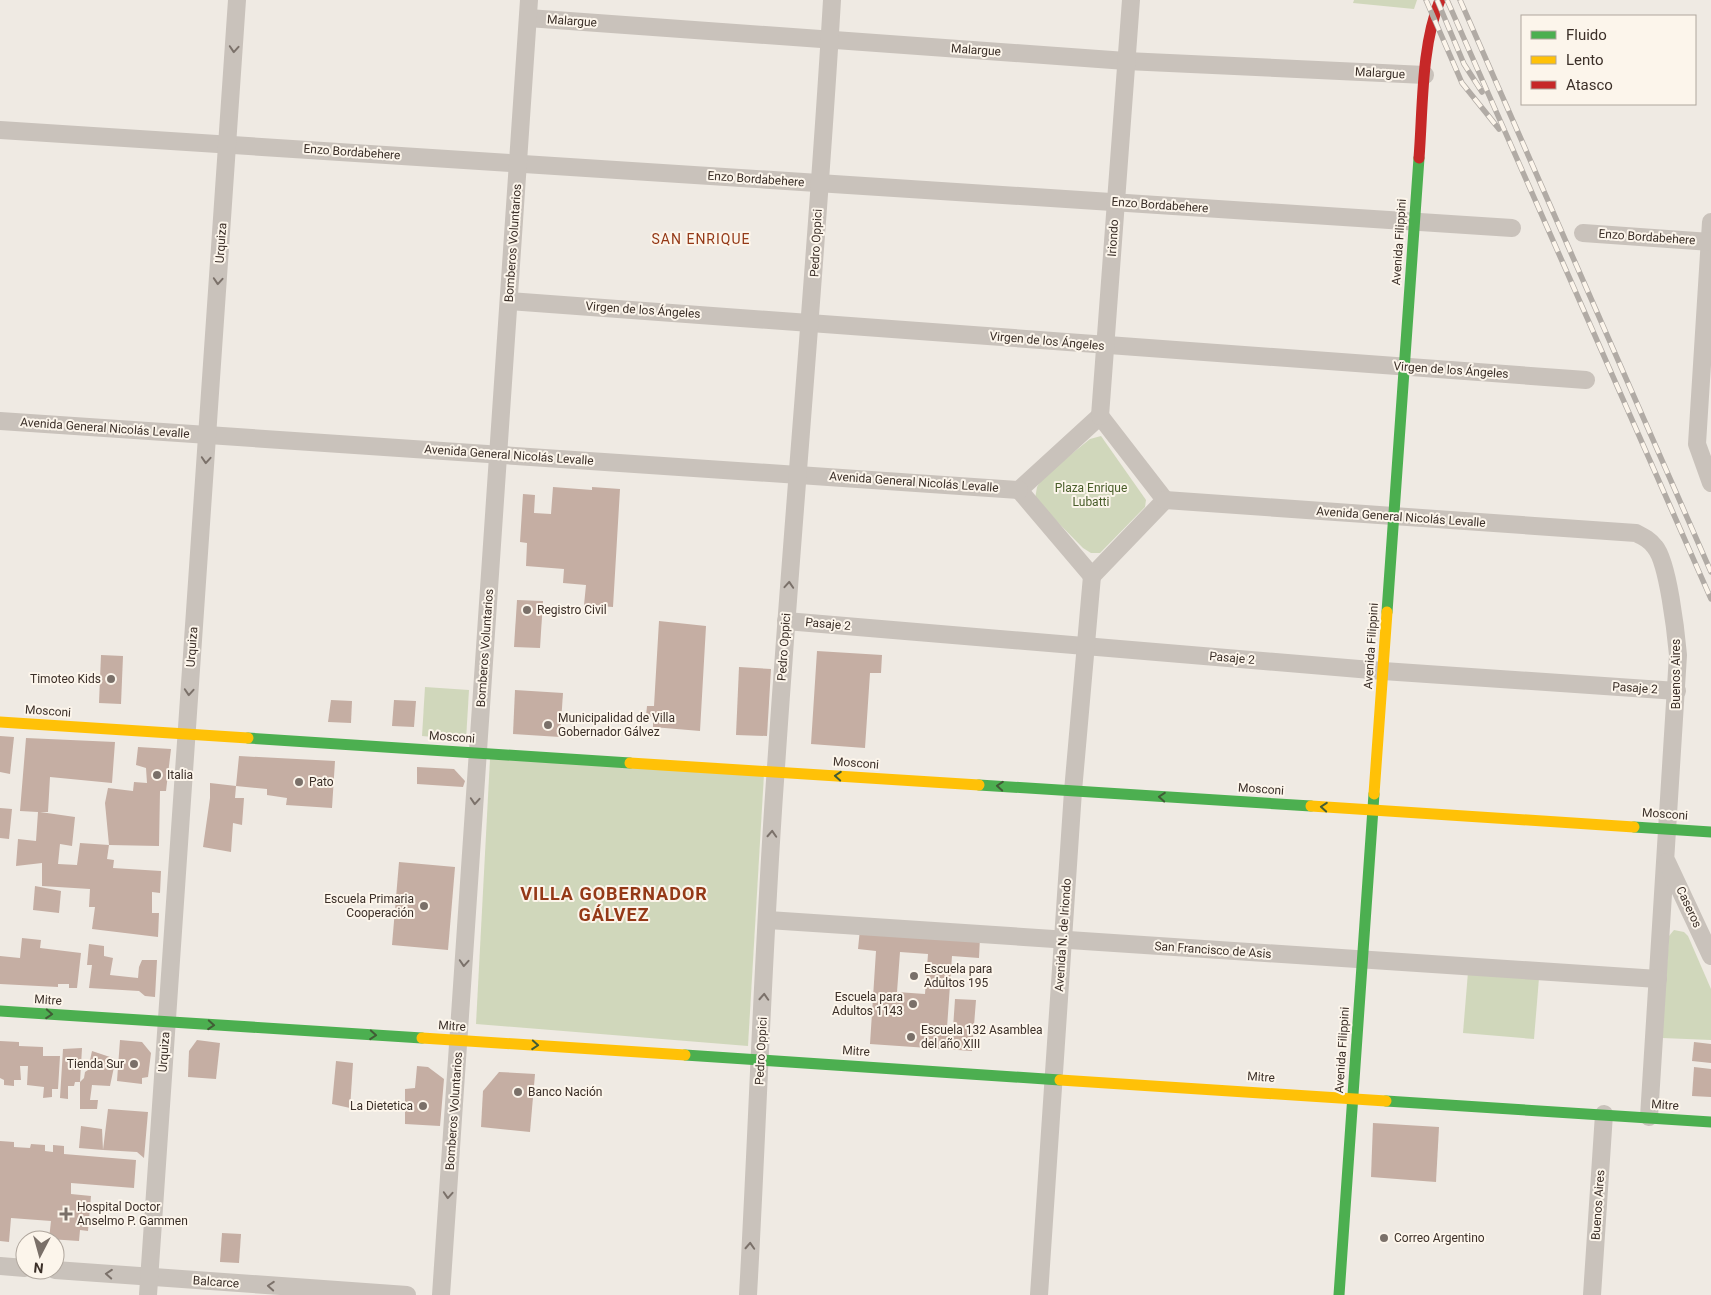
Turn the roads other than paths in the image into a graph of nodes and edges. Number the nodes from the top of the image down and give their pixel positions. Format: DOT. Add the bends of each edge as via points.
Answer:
graph roads {
  1 [pos="237,0"];
  2 [pos="529,0"];
  3 [pos="832,0"];
  4 [pos="1131,0"];
  5 [pos="1440,0"];
  6 [pos="528,18"];
  7 [pos="830,40"];
  8 [pos="1126,61"];
  9 [pos="1424,75"];
  10 [pos="0,130"];
  11 [pos="228,144"];
  12 [pos="518,163"];
  13 [pos="819,183"];
  14 [pos="1116,202"];
  15 [pos="1414,222"];
  16 [pos="1711,222"];
  17 [pos="1512,228"];
  18 [pos="1583,232"];
  19 [pos="1710,242"];
  20 [pos="509,301"];
  21 [pos="811,322"];
  22 [pos="1105,345"];
  23 [pos="1404,367"];
  24 [pos="1586,380"];
  25 [pos="1706,384"];
  26 [pos="1100,416"];
  27 [pos="0,421"];
  28 [pos="207,435"];
  29 [pos="498,455"];
  30 [pos="797,475"];
  31 [pos="1711,483"];
  32 [pos="1019,490"];
  33 [pos="1165,500"];
  34 [pos="1394,517"];
  35 [pos="1636,533"];
  36 [pos="1092,576"];
  37 [pos="786,621"];
  38 [pos="1086,646"];
  39 [pos="1383,671"];
  40 [pos="1677,691"];
  41 [pos="0,722"];
  42 [pos="186,734"];
  43 [pos="478,752"];
  44 [pos="775,772"];
  45 [pos="1073,791"];
  46 [pos="1373,810"];
  47 [pos="1668,828"];
  48 [pos="1711,832"];
  49 [pos="1666,859"];
  50 [pos="768,920"];
  51 [pos="1062,940"];
  52 [pos="1711,956"];
  53 [pos="1362,960"];
  54 [pos="1658,979"];
  55 [pos="0,1011"];
  56 [pos="166,1022"];
  57 [pos="459,1040"];
  58 [pos="761,1059"];
  59 [pos="1052,1078"];
  60 [pos="1353,1097"];
  61 [pos="1604,1114"];
  62 [pos="1649,1117"];
  63 [pos="1711,1122"];
  64 [pos="0,1266"];
  65 [pos="15,1267"];
  66 [pos="65,1271"];
  67 [pos="148,1277"];
  68 [pos="148,1295"];
  69 [pos="407,1295"];
  70 [pos="442,1295"];
  71 [pos="748,1295"];
  72 [pos="1039,1295"];
  73 [pos="1339,1295"];
  74 [pos="1592,1295"];
  1 -- 11 [label="street, Urquiza, one-way"];
  2 -- 6 [label="street, Bomberos Voluntarios"];
  3 -- 7 [label="street, Pedro Oppici"];
  4 -- 8 [label="street, Iriondo"];
  5 -- 9 [label="street, Avenida Filippini" via="1433,17"];
  6 -- 7 [label="street, Malargue"];
  6 -- 12 [label="street, Bomberos Voluntarios"];
  7 -- 8 [label="street, Malargue"];
  7 -- 13 [label="street, Pedro Oppici"];
  8 -- 9 [label="street, Malargue"];
  8 -- 14 [label="street, Iriondo"];
  9 -- 15 [label="street, Avenida Filippini"];
  10 -- 11 [label="street, Enzo Bordabehere"];
  11 -- 12 [label="street, Enzo Bordabehere"];
  11 -- 28 [label="street, Urquiza, one-way"];
  12 -- 13 [label="street, Enzo Bordabehere"];
  12 -- 20 [label="street, Bomberos Voluntarios"];
  13 -- 14 [label="street, Enzo Bordabehere"];
  13 -- 21 [label="street, Pedro Oppici"];
  14 -- 15 [label="street, Enzo Bordabehere"];
  14 -- 22 [label="street, Iriondo"];
  15 -- 17 [label="street, Enzo Bordabehere"];
  15 -- 23 [label="street, Avenida Filippini"];
  16 -- 19 [label="street"];
  18 -- 19 [label="street, Enzo Bordabehere"];
  19 -- 25 [label="street"];
  20 -- 21 [label="street, Virgen de los Ángeles"];
  20 -- 29 [label="street, Bomberos Voluntarios"];
  21 -- 22 [label="street, Virgen de los Ángeles"];
  21 -- 30 [label="street, Pedro Oppici"];
  22 -- 23 [label="street, Virgen de los Ángeles"];
  22 -- 26 [label="street, Iriondo"];
  23 -- 24 [label="street, Virgen de los Ángeles"];
  23 -- 34 [label="street, Avenida Filippini"];
  25 -- 31 [label="street" via="1697,444"];
  26 -- 32 [label="street"];
  26 -- 33 [label="street"];
  27 -- 28 [label="street, Avenida General Nicolás Levalle"];
  28 -- 29 [label="street, Avenida General Nicolás Levalle"];
  28 -- 42 [label="street, Urquiza, one-way"];
  29 -- 30 [label="street, Avenida General Nicolás Levalle"];
  29 -- 43 [label="street, Bomberos Voluntarios"];
  30 -- 32 [label="street, Avenida General Nicolás Levalle"];
  37 -- 30 [label="street, Pedro Oppici, one-way"];
  32 -- 36 [label="street"];
  33 -- 34 [label="street, Avenida General Nicolás Levalle"];
  33 -- 36 [label="street"];
  34 -- 35 [label="street, Avenida General Nicolás Levalle"];
  34 -- 39 [label="street, Avenida Filippini"];
  35 -- 40 [label="street, Buenos Aires" via="1657,548 1663,569 1674,612"];
  36 -- 38 [label="street, Avenida N. de Iriondo"];
  37 -- 38 [label="street, Pasaje 2"];
  37 -- 44 [label="street, Pedro Oppici"];
  38 -- 39 [label="street, Pasaje 2"];
  38 -- 45 [label="street, Avenida N. de Iriondo"];
  39 -- 40 [label="street, Pasaje 2"];
  39 -- 46 [label="street, Avenida Filippini"];
  40 -- 47 [label="street, Buenos Aires"];
  41 -- 42 [label="street, Mosconi"];
  42 -- 43 [label="street, Mosconi"];
  42 -- 56 [label="street, Urquiza"];
  43 -- 44 [label="street, Mosconi"];
  43 -- 57 [label="street, Bomberos Voluntarios, one-way"];
  45 -- 44 [label="street, Mosconi, one-way"];
  50 -- 44 [label="street, Pedro Oppici, one-way"];
  46 -- 45 [label="street, Mosconi, one-way"];
  45 -- 51 [label="street, Avenida N. de Iriondo"];
  46 -- 47 [label="street, Mosconi"];
  46 -- 53 [label="street, Avenida Filippini"];
  47 -- 48 [label="street, Mosconi"];
  47 -- 49 [label="street, Buenos Aires"];
  49 -- 52 [label="street, Caseros"];
  49 -- 54 [label="street"];
  50 -- 51 [label="street, San Francisco de Asis"];
  58 -- 50 [label="street, Pedro Oppici, one-way"];
  51 -- 53 [label="street, San Francisco de Asis"];
  51 -- 59 [label="street, Avenida N. de Iriondo"];
  53 -- 54 [label="street, San Francisco de Asis"];
  53 -- 60 [label="street, Avenida Filippini"];
  54 -- 62 [label="street"];
  55 -- 56 [label="street, Mitre, one-way"];
  56 -- 57 [label="street, Mitre, one-way"];
  56 -- 67 [label="street, Urquiza"];
  57 -- 58 [label="street, Mitre, one-way"];
  57 -- 70 [label="street, Bomberos Voluntarios, one-way"];
  58 -- 59 [label="street, Mitre"];
  71 -- 58 [label="street, Pedro Oppici, one-way"];
  59 -- 60 [label="street, Mitre"];
  59 -- 72 [label="street, Avenida N. de Iriondo"];
  60 -- 61 [label="street, Mitre"];
  60 -- 73 [label="street, Avenida Filippini"];
  61 -- 62 [label="street, Mitre"];
  61 -- 74 [label="street, Buenos Aires"];
  62 -- 63 [label="street, Mitre"];
  64 -- 65 [label="street"];
  67 -- 66 [label="street, Balcarce, one-way"];
  67 -- 68 [label="street, Urquiza"];
  69 -- 67 [label="street, Balcarce, one-way"];
}
